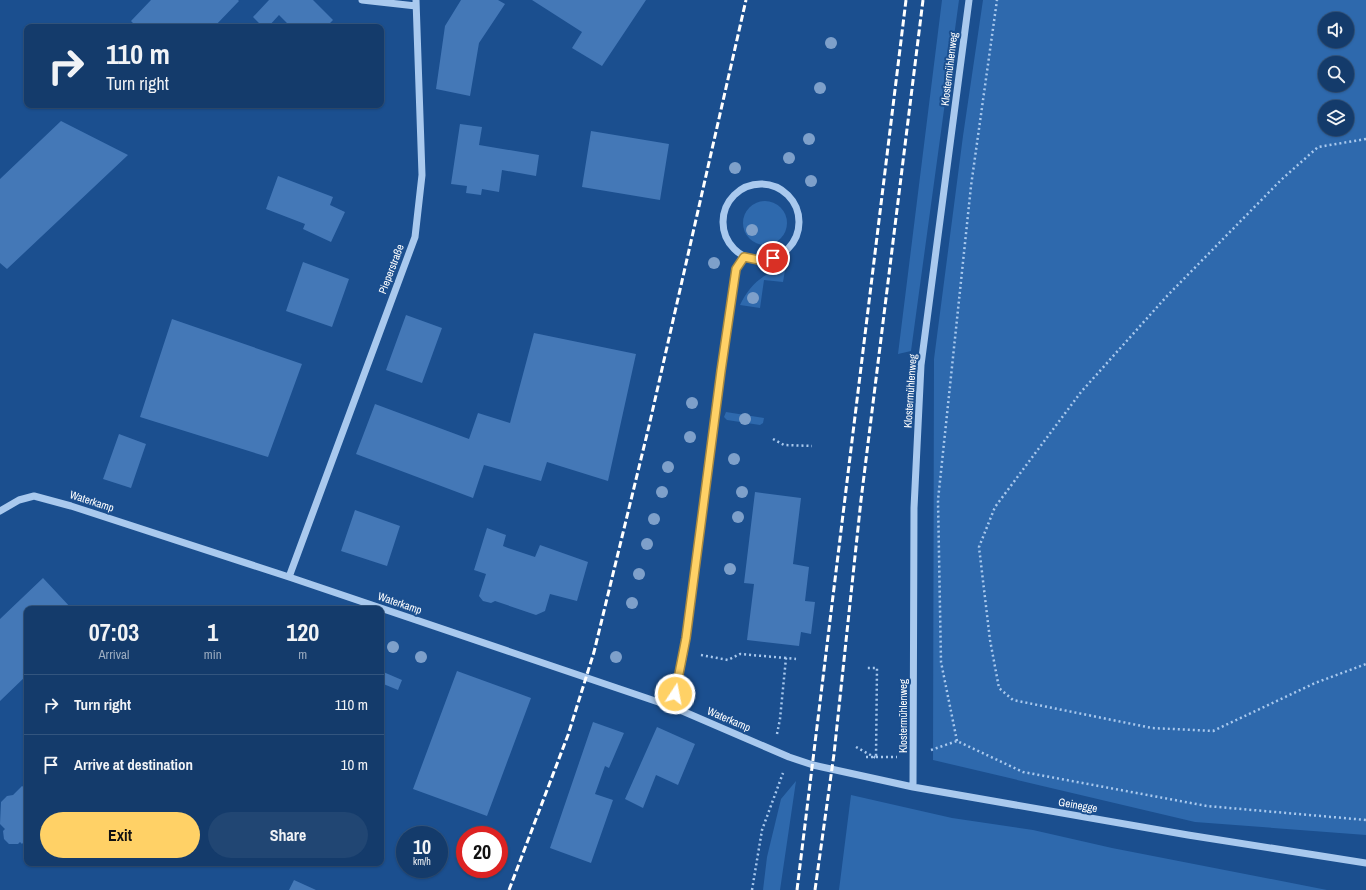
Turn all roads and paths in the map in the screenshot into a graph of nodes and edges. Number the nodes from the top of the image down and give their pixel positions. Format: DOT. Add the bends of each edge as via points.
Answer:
graph roads {
  1 [pos="362,0"];
  2 [pos="969,0"];
  3 [pos="997,0"];
  4 [pos="416,3"];
  5 [pos="1366,139"];
  6 [pos="744,257"];
  7 [pos="773,439"];
  8 [pos="812,446"];
  9 [pos="0,511"];
  10 [pos="289,577"];
  11 [pos="375,606"];
  12 [pos="384,609"];
  13 [pos="684,653"];
  14 [pos="786,658"];
  15 [pos="796,659"];
  16 [pos="1366,664"];
  17 [pos="865,668"];
  18 [pos="673,707"];
  19 [pos="957,741"];
  20 [pos="856,747"];
  21 [pos="772,750"];
  22 [pos="914,756"];
  23 [pos="788,757"];
  24 [pos="861,757"];
  25 [pos="876,758"];
  26 [pos="913,786"];
  27 [pos="1366,820"];
  28 [pos="1366,863"];
  29 [pos="752,890"];
  1 -- 4 [label="street, Pieperstraße"];
  2 -- 22 [label="street, Klostermühlenweg" via="921,365 914,508"];
  3 -- 19 [label="path" via="971,186 938,500 941,662"];
  4 -- 10 [label="street, Pieperstraße" via="422,175 414,237"];
  5 -- 16 [label="path" via="1318,147 1281,180 1167,296 1076,398 995,507 979,547 990,640 999,688 1013,700 1152,728 1213,731 1314,683"];
  6 -- 6 [label="street" via="764,261 783,254 796,239 800,220 793,201 778,188 759,184 740,190 727,206 723,225 729,244"];
  6 -- 13 [label="street" via="736,269"];
  7 -- 8 [label="path" via="784,446"];
  9 -- 10 [label="street, Waterkamp" via="19,500 34,496"];
  10 -- 11 [label="street, Waterkamp"];
  12 -- 18 [label="street, Waterkamp"];
  13 -- 14 [label="path" via="728,660 740,654"];
  13 -- 18 [label="street"];
  14 -- 15 [label="path"];
  14 -- 21 [label="path" via="780,718"];
  17 -- 25 [label="path" via="877,668"];
  18 -- 21 [label="street, Waterkamp"];
  19 -- 22 [label="path"];
  19 -- 27 [label="path" via="1023,772 1207,806"];
  20 -- 25 [label="path"];
  21 -- 23 [label="street, Waterkamp"];
  22 -- 25 [label="path"];
  22 -- 26 [label="street, Klostermühlenweg"];
  23 -- 26 [label="street, Geinegge" via="813,765"];
  23 -- 29 [label="path" via="762,830"];
  24 -- 25 [label="path"];
  26 -- 28 [label="street, Geinegge" via="1188,835"];
}
